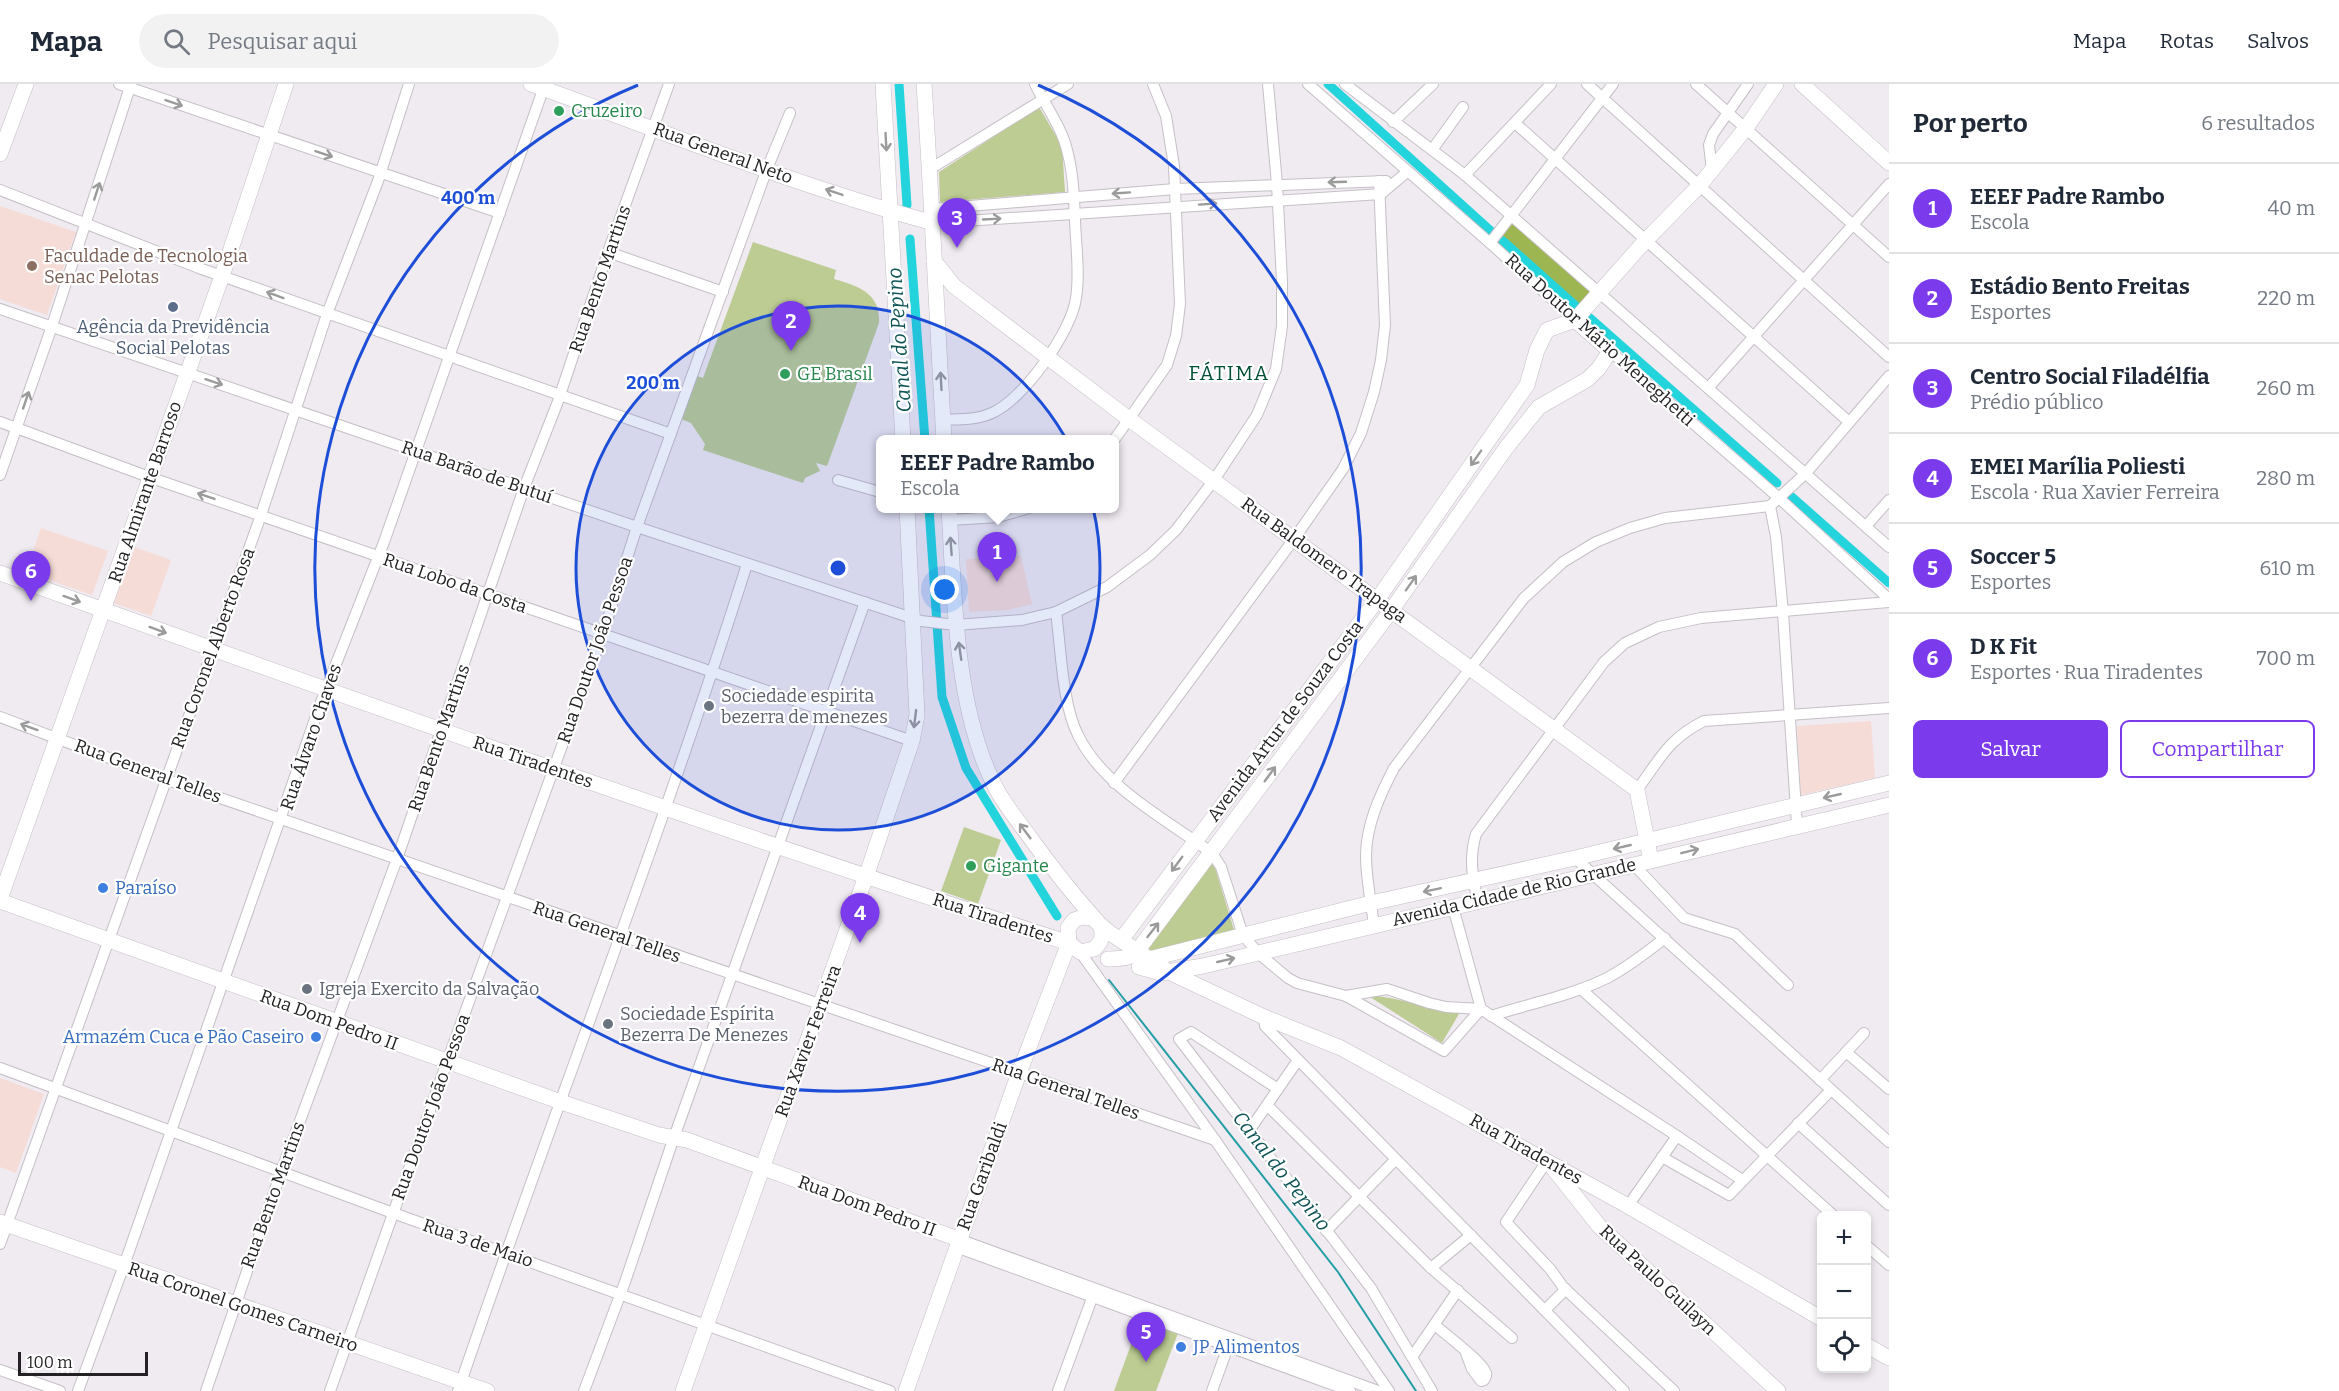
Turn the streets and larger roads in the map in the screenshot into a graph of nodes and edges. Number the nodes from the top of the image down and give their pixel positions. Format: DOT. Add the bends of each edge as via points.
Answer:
graph roads {
  1 [pos="26,84"];
  2 [pos="286,84"];
  3 [pos="410,84"];
  4 [pos="669,84"];
  5 [pos="883,84"];
  6 [pos="924,84"];
  7 [pos="1035,84"];
  8 [pos="1068,84"];
  9 [pos="1153,84"];
  10 [pos="1268,84"];
  11 [pos="1308,84"];
  12 [pos="1345,84"];
  13 [pos="1433,84"];
  14 [pos="1551,84"];
  15 [pos="1587,84"];
  16 [pos="1613,84"];
  17 [pos="1696,84"];
  18 [pos="1748,84"];
  19 [pos="1776,84"];
  20 [pos="1802,84"];
  21 [pos="127,85"];
  22 [pos="540,86"];
  23 [pos="1602,98"];
  24 [pos="1043,99"];
  25 [pos="1463,107"];
  26 [pos="790,113"];
  27 [pos="1393,122"];
  28 [pos="1515,123"];
  29 [pos="654,128"];
  30 [pos="1746,128"];
  31 [pos="268,136"];
  32 [pos="1432,150"];
  33 [pos="0,154"];
  34 [pos="1556,159"];
  35 [pos="1889,163"];
  36 [pos="767,169"];
  37 [pos="930,170"];
  38 [pos="1712,170"];
  39 [pos="1407,172"];
  40 [pos="380,173"];
  41 [pos="1465,175"];
  42 [pos="1379,181"];
  43 [pos="1395,181"];
  44 [pos="1277,184"];
  45 [pos="1889,184"];
  46 [pos="1700,185"];
  47 [pos="1175,189"];
  48 [pos="0,190"];
  49 [pos="1381,194"];
  50 [pos="1074,197"];
  51 [pos="1277,200"];
  52 [pos="1176,206"];
  53 [pos="890,211"];
  54 [pos="500,213"];
  55 [pos="1074,215"];
  56 [pos="933,216"];
  57 [pos="1512,216"];
  58 [pos="86,224"];
  59 [pos="1853,225"];
  60 [pos="1646,240"];
  61 [pos="1490,243"];
  62 [pos="608,252"];
  63 [pos="1889,257"];
  64 [pos="934,261"];
  65 [pos="222,276"];
  66 [pos="1804,280"];
  67 [pos="954,286"];
  68 [pos="1599,291"];
  69 [pos="723,292"];
  70 [pos="936,297"];
  71 [pos="0,309"];
  72 [pos="327,314"];
  73 [pos="1575,320"];
  74 [pos="52,326"];
  75 [pos="1754,337"];
  76 [pos="1611,351"];
  77 [pos="450,356"];
  78 [pos="1048,357"];
  79 [pos="1889,357"];
  80 [pos="187,372"];
  81 [pos="1889,376"];
  82 [pos="1709,387"];
  83 [pos="560,394"];
  84 [pos="296,409"];
  85 [pos="1510,411"];
  86 [pos="1129,419"];
  87 [pos="943,420"];
  88 [pos="0,422"];
  89 [pos="1849,422"];
  90 [pos="16,429"];
  91 [pos="671,434"];
  92 [pos="903,435"];
  93 [pos="944,435"];
  94 [pos="1118,435"];
  95 [pos="1506,448"];
  96 [pos="416,452"];
  97 [pos="1806,473"];
  98 [pos="0,475"];
  99 [pos="149,477"];
  100 [pos="837,480"];
  101 [pos="1214,480"];
  102 [pos="524,488"];
  103 [pos="876,491"];
  104 [pos="1889,500"];
  105 [pos="1775,502"];
  106 [pos="907,513"];
  107 [pos="1012,513"];
  108 [pos="949,514"];
  109 [pos="261,515"];
  110 [pos="1866,526"];
  111 [pos="637,527"];
  112 [pos="1294,539"];
  113 [pos="1889,547"];
  114 [pos="378,556"];
  115 [pos="747,564"];
  116 [pos="0,573"];
  117 [pos="488,595"];
  118 [pos="1377,600"];
  119 [pos="1889,600"];
  120 [pos="865,602"];
  121 [pos="105,610"];
  122 [pos="1392,610"];
  123 [pos="1056,612"];
  124 [pos="1783,613"];
  125 [pos="917,620"];
  126 [pos="950,625"];
  127 [pos="603,633"];
  128 [pos="212,649"];
  129 [pos="1468,669"];
  130 [pos="713,671"];
  131 [pos="326,689"];
  132 [pos="1889,708"];
  133 [pos="827,711"];
  134 [pos="1791,714"];
  135 [pos="0,717"];
  136 [pos="1287,719"];
  137 [pos="1554,729"];
  138 [pos="441,730"];
  139 [pos="1302,730"];
  140 [pos="57,738"];
  141 [pos="912,741"];
  142 [pos="552,769"];
  143 [pos="165,779"];
  144 [pos="1114,783"];
  145 [pos="1889,783"];
  146 [pos="1637,790"];
  147 [pos="1795,805"];
  148 [pos="1889,805"];
  149 [pos="664,808"];
  150 [pos="282,819"];
  151 [pos="1797,825"];
  152 [pos="1194,840"];
  153 [pos="1646,841"];
  154 [pos="777,847"];
  155 [pos="1212,853"];
  156 [pos="397,858"];
  157 [pos="1575,858"];
  158 [pos="1651,861"];
  159 [pos="1634,865"];
  160 [pos="1592,875"];
  161 [pos="866,877"];
  162 [pos="1473,880"];
  163 [pos="506,897"];
  164 [pos="0,900"];
  165 [pos="1478,901"];
  166 [pos="1371,903"];
  167 [pos="1453,907"];
  168 [pos="1098,923"];
  169 [pos="1374,925"];
  170 [pos="1243,935"];
  171 [pos="620,937"];
  172 [pos="1665,938"];
  173 [pos="1119,939"];
  174 [pos="108,940"];
  175 [pos="1077,949"];
  176 [pos="1257,953"];
  177 [pos="1142,959"];
  178 [pos="1203,966"];
  179 [pos="1169,972"];
  180 [pos="732,974"];
  181 [pos="223,981"];
  182 [pos="1788,985"];
  183 [pos="1198,987"];
  184 [pos="1581,989"];
  185 [pos="1346,996"];
  186 [pos="1221,997"];
  187 [pos="820,1006"];
  188 [pos="1480,1009"];
  189 [pos="1491,1016"];
  190 [pos="1264,1017"];
  191 [pos="336,1023"];
  192 [pos="1864,1033"];
  193 [pos="1846,1052"];
  194 [pos="1298,1060"];
  195 [pos="447,1062"];
  196 [pos="0,1068"];
  197 [pos="1019,1073"];
  198 [pos="1820,1080"];
  199 [pos="57,1088"];
  200 [pos="1278,1089"];
  201 [pos="1889,1089"];
  202 [pos="1831,1090"];
  203 [pos="561,1102"];
  204 [pos="1267,1106"];
  205 [pos="1798,1123"];
  206 [pos="171,1131"];
  207 [pos="1249,1131"];
  208 [pos="1677,1136"];
  209 [pos="669,1138"];
  210 [pos="1215,1140"];
  211 [pos="1889,1142"];
  212 [pos="1767,1156"];
  213 [pos="1662,1157"];
  214 [pos="1395,1160"];
  215 [pos="1547,1161"];
  216 [pos="281,1172"];
  217 [pos="761,1172"];
  218 [pos="1742,1180"];
  219 [pos="1360,1197"];
  220 [pos="1889,1205"];
  221 [pos="1628,1206"];
  222 [pos="1829,1211"];
  223 [pos="393,1213"];
  224 [pos="3,1223"];
  225 [pos="1326,1231"];
  226 [pos="1471,1234"];
  227 [pos="957,1243"];
  228 [pos="0,1244"];
  229 [pos="1871,1249"];
  230 [pos="505,1252"];
  231 [pos="1889,1265"];
  232 [pos="124,1266"];
  233 [pos="1431,1268"];
  234 [pos="1566,1289"];
  235 [pos="1458,1290"];
  236 [pos="1094,1292"];
  237 [pos="621,1294"];
  238 [pos="235,1302"];
  239 [pos="1545,1310"];
  240 [pos="1817,1316"];
  241 [pos="1435,1325"];
  242 [pos="706,1326"];
  243 [pos="1512,1338"];
  244 [pos="346,1342"];
  245 [pos="1230,1342"];
  246 [pos="1871,1348"];
  247 [pos="1466,1353"];
  248 [pos="1412,1357"];
  249 [pos="1889,1358"];
  250 [pos="0,1370"];
  251 [pos="460,1386"];
  252 [pos="1352,1388"];
  253 [pos="60,1391"];
  254 [pos="78,1391"];
  255 [pos="206,1391"];
  256 [pos="330,1391"];
  257 [pos="487,1391"];
  258 [pos="584,1391"];
  259 [pos="683,1391"];
  260 [pos="890,1391"];
  261 [pos="906,1391"];
  262 [pos="1058,1391"];
  263 [pos="1212,1391"];
  264 [pos="1378,1391"];
  265 [pos="1389,1391"];
  266 [pos="1431,1391"];
  267 [pos="1624,1391"];
  268 [pos="1674,1391"];
  269 [pos="1778,1391"];
  1 -- 33 [label="street"];
  2 -- 31 [label="street, Rua Almirante Barroso"];
  3 -- 40 [label="street, Rua Coronel Alberto Rosa"];
  4 -- 29 [label="street, Rua Bento Martins"];
  5 -- 53 [label="street, one-way"];
  6 -- 37 [label="street"];
  7 -- 24 [label="street"];
  8 -- 24 [label="street"];
  9 -- 47 [label="street" via="1166,116"];
  10 -- 44 [label="street, Rua Barão de Butuí"];
  11 -- 39 [label="street, Rua Doutor Mário Meneghetti"];
  12 -- 27 [label="street, Rua Doutor Mário Meneghetti"];
  13 -- 27 [label="street"];
  14 -- 28 [label="street"];
  15 -- 23 [label="street"];
  16 -- 23 [label="street"];
  17 -- 30 [label="street"];
  18 -- 38 [label="street" via="1713,134 1709,145"];
  19 -- 30 [label="street"];
  20 -- 35 [label="street"];
  21 -- 31 [label="street, one-way"];
  58 -- 21 [label="street, one-way"];
  22 -- 29 [label="street, Rua General Neto"];
  22 -- 54 [label="street, Rua Álvaro Chaves"];
  23 -- 34 [label="street"];
  23 -- 46 [label="street"];
  24 -- 37 [label="street"];
  24 -- 50 [label="street" via="1065,141"];
  25 -- 32 [label="street"];
  26 -- 36 [label="street, Rua Doutor João Pessoa"];
  27 -- 32 [label="street, Rua Doutor Mário Meneghetti"];
  28 -- 34 [label="street"];
  28 -- 41 [label="street"];
  29 -- 36 [label="street, Rua General Neto"];
  29 -- 62 [label="street, Rua Bento Martins"];
  30 -- 38 [label="street"];
  30 -- 59 [label="street"];
  31 -- 40 [label="street, one-way"];
  31 -- 65 [label="street, Rua Almirante Barroso"];
  32 -- 41 [label="street, Rua Doutor Mário Meneghetti"];
  34 -- 57 [label="street"];
  34 -- 60 [label="street"];
  53 -- 36 [label="street, Rua General Neto, one-way"];
  36 -- 69 [label="street, Rua Doutor João Pessoa"];
  37 -- 56 [label="street"];
  38 -- 46 [label="street"];
  39 -- 43 [label="street"];
  39 -- 61 [label="street, Rua Doutor Mário Meneghetti"];
  40 -- 54 [label="street"];
  40 -- 72 [label="street, Rua Coronel Alberto Rosa"];
  41 -- 57 [label="street, Rua Doutor Mário Meneghetti"];
  42 -- 43 [label="street"];
  42 -- 44 [label="street, one-way"];
  42 -- 49 [label="street"];
  43 -- 49 [label="street"];
  44 -- 47 [label="street"];
  44 -- 51 [label="street, Rua Barão de Butuí"];
  45 -- 59 [label="street"];
  46 -- 60 [label="street"];
  46 -- 66 [label="street"];
  47 -- 50 [label="street, one-way"];
  47 -- 52 [label="street"];
  48 -- 58 [label="street"];
  49 -- 51 [label="street"];
  49 -- 112 [label="street" via="1385,325 1374,392 1361,433 1343,469"];
  50 -- 55 [label="street"];
  50 -- 56 [label="street"];
  52 -- 51 [label="street, one-way"];
  51 -- 101 [label="street, Rua Barão de Butuí" via="1282,315 1276,369 1257,415"];
  52 -- 55 [label="street"];
  52 -- 86 [label="street" via="1180,304 1176,336 1167,365"];
  53 -- 56 [label="street, Rua General Neto" via="917,218"];
  53 -- 92 [label="street"];
  54 -- 77 [label="street, Rua Álvaro Chaves"];
  56 -- 55 [label="street, one-way"];
  55 -- 78 [label="street" via="1076,299"];
  56 -- 64 [label="street"];
  57 -- 61 [label="street"];
  57 -- 68 [label="street, Rua Doutor Mário Meneghetti"];
  58 -- 65 [label="street"];
  58 -- 74 [label="street"];
  59 -- 63 [label="street"];
  59 -- 66 [label="street"];
  60 -- 68 [label="street"];
  60 -- 75 [label="street"];
  61 -- 73 [label="street, Rua Doutor Mário Meneghetti"];
  62 -- 69 [label="street"];
  62 -- 83 [label="street, Rua Bento Martins"];
  64 -- 67 [label="street, Rua Baldomero Trapaga"];
  64 -- 70 [label="street"];
  72 -- 65 [label="street, one-way"];
  65 -- 80 [label="street, Rua Almirante Barroso"];
  66 -- 75 [label="street"];
  66 -- 79 [label="street"];
  67 -- 70 [label="street" via="945,285"];
  67 -- 78 [label="street, Rua Baldomero Trapaga"];
  68 -- 73 [label="street"];
  68 -- 82 [label="street, Rua Doutor Mário Meneghetti"];
  69 -- 91 [label="street, Rua Doutor João Pessoa"];
  87 -- 70 [label="street, one-way"];
  71 -- 74 [label="street, Rua Barão de Butuí"];
  72 -- 77 [label="street"];
  72 -- 84 [label="street, Rua Coronel Alberto Rosa"];
  73 -- 76 [label="street, Rua Doutor Mário Meneghetti"];
  73 -- 85 [label="street, Avenida Artur de Souza Costa" via="1547,330 1527,385"];
  74 -- 80 [label="street, Rua Barão de Butuí"];
  90 -- 74 [label="street, one-way"];
  75 -- 82 [label="street"];
  75 -- 89 [label="street"];
  76 -- 95 [label="street, Avenida Artur de Souza Costa" via="1588,379 1539,407"];
  76 -- 105 [label="street, Rua Doutor Mário Meneghetti"];
  77 -- 83 [label="street"];
  77 -- 96 [label="street, Rua Álvaro Chaves"];
  78 -- 86 [label="street, Rua Baldomero Trapaga"];
  78 -- 87 [label="street" via="1007,405 976,418"];
  80 -- 84 [label="street, Rua Barão de Butuí, one-way"];
  80 -- 99 [label="street, Rua Almirante Barroso"];
  81 -- 89 [label="street"];
  82 -- 97 [label="street, Rua Doutor Mário Meneghetti"];
  83 -- 91 [label="street"];
  83 -- 102 [label="street, Rua Bento Martins"];
  84 -- 96 [label="street, Rua Barão de Butuí"];
  84 -- 109 [label="street, Rua Coronel Alberto Rosa"];
  85 -- 95 [label="street, Avenida Artur de Souza Costa"];
  85 -- 118 [label="street, Avenida Artur de Souza Costa, one-way"];
  86 -- 94 [label="street"];
  86 -- 101 [label="street, Rua Baldomero Trapaga"];
  87 -- 93 [label="street"];
  88 -- 90 [label="street, Rua Lobo da Costa"];
  89 -- 97 [label="street"];
  90 -- 98 [label="street"];
  90 -- 99 [label="street, Rua Lobo da Costa"];
  91 -- 111 [label="street, Rua Doutor João Pessoa"];
  122 -- 95 [label="street, Avenida Artur de Souza Costa, one-way"];
  96 -- 102 [label="street, Rua Barão de Butuí"];
  96 -- 114 [label="street, Rua Álvaro Chaves"];
  97 -- 105 [label="street"];
  97 -- 110 [label="street, Rua Doutor Mário Meneghetti"];
  109 -- 99 [label="street, Rua Lobo da Costa, one-way"];
  99 -- 121 [label="street, Rua Almirante Barroso"];
  100 -- 103 [label="street"];
  101 -- 112 [label="street, Rua Baldomero Trapaga"];
  101 -- 123 [label="street, Rua Barão de Butuí" via="1176,530 1150,555 1107,587"];
  102 -- 111 [label="street, Rua Barão de Butuí"];
  102 -- 117 [label="street, Rua Bento Martins"];
  104 -- 110 [label="street"];
  105 -- 119 [label="street, Rua Doutor Mário Meneghetti"];
  105 -- 124 [label="street"];
  105 -- 129 [label="street" via="1665,518 1596,542 1563,562 1524,598"];
  106 -- 125 [label="street, Rua Xavier Ferreira"];
  107 -- 108 [label="street" via="998,517"];
  126 -- 108 [label="street, Rua Tiradentes, one-way"];
  109 -- 114 [label="street, Rua Lobo da Costa"];
  109 -- 128 [label="street, Rua Coronel Alberto Rosa"];
  110 -- 113 [label="street, Rua Doutor Mário Meneghetti"];
  111 -- 115 [label="street, Rua Barão de Butuí"];
  111 -- 127 [label="street, Rua Doutor João Pessoa"];
  112 -- 118 [label="street, Rua Baldomero Trapaga"];
  112 -- 144 [label="street"];
  114 -- 117 [label="street, Rua Lobo da Costa"];
  114 -- 131 [label="street, Rua Álvaro Chaves"];
  115 -- 120 [label="street, Rua Barão de Butuí"];
  115 -- 130 [label="street"];
  116 -- 121 [label="street, Rua Tiradentes, one-way"];
  117 -- 127 [label="street, Rua Lobo da Costa"];
  117 -- 138 [label="street, Rua Bento Martins"];
  118 -- 122 [label="street, Rua Baldomero Trapaga"];
  118 -- 136 [label="street, Avenida Artur de Souza Costa"];
  119 -- 124 [label="street"];
  120 -- 125 [label="street, Rua Barão de Butuí"];
  120 -- 133 [label="street"];
  121 -- 128 [label="street, Rua Tiradentes, one-way"];
  121 -- 140 [label="street, Rua Almirante Barroso"];
  122 -- 129 [label="street, Rua Baldomero Trapaga"];
  122 -- 139 [label="street, Avenida Artur de Souza Costa"];
  123 -- 126 [label="street, Rua Barão de Butuí" via="1022,620"];
  123 -- 144 [label="street" via="1066,692 1077,735"];
  124 -- 134 [label="street"];
  124 -- 137 [label="street" via="1701,618 1659,627 1625,644 1604,662"];
  125 -- 126 [label="street, Rua Barão de Butuí"];
  125 -- 141 [label="street, Rua Xavier Ferreira, one-way" via="917,715"];
  168 -- 126 [label="street, Rua Tiradentes, one-way" via="1016,819 991,779 977,741"];
  127 -- 130 [label="street, Rua Lobo da Costa"];
  127 -- 142 [label="street, Rua Doutor João Pessoa"];
  128 -- 131 [label="street, Rua Tiradentes"];
  128 -- 143 [label="street, Rua Coronel Alberto Rosa"];
  129 -- 137 [label="street, Rua Baldomero Trapaga"];
  129 -- 166 [label="street" via="1394,768 1380,795 1366,855"];
  130 -- 133 [label="street, Rua Lobo da Costa"];
  130 -- 149 [label="street"];
  131 -- 138 [label="street, Rua Tiradentes"];
  131 -- 150 [label="street, Rua Álvaro Chaves"];
  132 -- 134 [label="street"];
  133 -- 141 [label="street, Rua Lobo da Costa"];
  133 -- 154 [label="street"];
  134 -- 146 [label="street" via="1704,722 1684,731"];
  134 -- 147 [label="street"];
  140 -- 135 [label="street, Rua General Telles, one-way"];
  136 -- 139 [label="street"];
  136 -- 152 [label="street, Avenida Artur de Souza Costa"];
  137 -- 146 [label="street, Rua Baldomero Trapaga"];
  137 -- 162 [label="street" via="1476,834 1471,850"];
  138 -- 142 [label="street, Rua Tiradentes"];
  138 -- 156 [label="street, Rua Bento Martins"];
  155 -- 139 [label="street, Avenida Artur de Souza Costa, one-way"];
  140 -- 143 [label="street, Rua General Telles"];
  140 -- 164 [label="street, Rua Almirante Barroso"];
  141 -- 161 [label="street, Rua Xavier Ferreira"];
  142 -- 149 [label="street, Rua Tiradentes"];
  142 -- 163 [label="street, Rua Doutor João Pessoa"];
  143 -- 150 [label="street, Rua General Telles"];
  143 -- 174 [label="street, Rua Coronel Alberto Rosa"];
  144 -- 152 [label="street"];
  145 -- 147 [label="street, Avenida Cidade de Rio Grande, one-way"];
  146 -- 153 [label="street"];
  147 -- 151 [label="street"];
  147 -- 153 [label="street, Avenida Cidade de Rio Grande"];
  148 -- 151 [label="street, Avenida Cidade de Rio Grande"];
  149 -- 154 [label="street, Rua Tiradentes"];
  149 -- 171 [label="street"];
  150 -- 156 [label="street, Rua General Telles"];
  150 -- 181 [label="street, Rua Álvaro Chaves"];
  158 -- 151 [label="street, Avenida Cidade de Rio Grande, one-way"];
  152 -- 155 [label="street"];
  152 -- 173 [label="street, Avenida Artur de Souza Costa, one-way"];
  153 -- 157 [label="street, Avenida Cidade de Rio Grande, one-way"];
  153 -- 158 [label="street"];
  154 -- 161 [label="street, Rua Tiradentes"];
  154 -- 180 [label="street"];
  155 -- 170 [label="street" via="1221,867"];
  177 -- 155 [label="street, Avenida Artur de Souza Costa, one-way"];
  156 -- 163 [label="street, Rua General Telles"];
  156 -- 191 [label="street, Rua Bento Martins"];
  157 -- 160 [label="street"];
  157 -- 162 [label="street, Avenida Cidade de Rio Grande"];
  158 -- 159 [label="street, Avenida Cidade de Rio Grande"];
  159 -- 160 [label="street, Avenida Cidade de Rio Grande"];
  159 -- 182 [label="street" via="1684,918 1735,934"];
  160 -- 165 [label="street, Avenida Cidade de Rio Grande"];
  160 -- 172 [label="street"];
  161 -- 175 [label="street, Rua Tiradentes"];
  161 -- 187 [label="street, Rua Xavier Ferreira"];
  162 -- 165 [label="street"];
  162 -- 166 [label="street, Avenida Cidade de Rio Grande, one-way"];
  163 -- 171 [label="street, Rua General Telles"];
  163 -- 195 [label="street, Rua Doutor João Pessoa"];
  164 -- 174 [label="street, Rua Dom Pedro II"];
  165 -- 167 [label="street, Avenida Cidade de Rio Grande"];
  166 -- 169 [label="street"];
  166 -- 170 [label="street, Avenida Cidade de Rio Grande"];
  167 -- 169 [label="street, Avenida Cidade de Rio Grande"];
  167 -- 188 [label="street"];
  168 -- 173 [label="street, Rua Tiradentes"];
  168 -- 175 [label="street" via="1101,941 1094,950"];
  168 -- 175 [label="street" via="1088,917 1074,920 1067,933"];
  169 -- 176 [label="street, Avenida Cidade de Rio Grande"];
  170 -- 176 [label="street"];
  170 -- 177 [label="street, Avenida Cidade de Rio Grande"];
  171 -- 180 [label="street, Rua General Telles"];
  171 -- 203 [label="street"];
  172 -- 184 [label="street" via="1630,964"];
  172 -- 198 [label="street"];
  173 -- 177 [label="street, Rua Tiradentes"];
  174 -- 181 [label="street, Rua Dom Pedro II"];
  174 -- 199 [label="street, Rua Coronel Alberto Rosa"];
  175 -- 177 [label="street, Rua Tiradentes" via="1108,959"];
  175 -- 197 [label="street, Rua Garibaldi" via="1061,961"];
  175 -- 210 [label="street"];
  178 -- 176 [label="street, Avenida Cidade de Rio Grande, one-way"];
  176 -- 185 [label="street" via="1297,983"];
  177 -- 179 [label="street, Avenida Cidade de Rio Grande" via="1161,973"];
  177 -- 186 [label="street, Rua Tiradentes"];
  178 -- 179 [label="street, Avenida Cidade de Rio Grande"];
  178 -- 183 [label="street" via="1194,978"];
  179 -- 183 [label="street, Rua Tiradentes"];
  180 -- 187 [label="street, Rua General Telles"];
  180 -- 209 [label="street"];
  181 -- 191 [label="street, Rua Dom Pedro II"];
  181 -- 206 [label="street, Rua Álvaro Chaves"];
  183 -- 186 [label="street, Rua Tiradentes"];
  184 -- 189 [label="street"];
  184 -- 212 [label="street"];
  185 -- 188 [label="street" via="1387,989 1446,1007"];
  185 -- 188 [label="street" via="1444,1051"];
  186 -- 190 [label="street, Rua Tiradentes"];
  187 -- 197 [label="street, Rua General Telles"];
  187 -- 217 [label="street, Rua Xavier Ferreira"];
  188 -- 189 [label="street"];
  189 -- 208 [label="street"];
  190 -- 194 [label="street" via="1265,1026"];
  190 -- 215 [label="street, Rua Tiradentes" via="1341,1048"];
  191 -- 195 [label="street, Rua Dom Pedro II"];
  191 -- 216 [label="street, Rua Bento Martins"];
  192 -- 193 [label="street"];
  193 -- 198 [label="street"];
  193 -- 201 [label="street"];
  194 -- 200 [label="street"];
  194 -- 214 [label="street"];
  195 -- 203 [label="street, Rua Dom Pedro II"];
  195 -- 223 [label="street, Rua Doutor João Pessoa"];
  196 -- 199 [label="street, Rua 3 de Maio"];
  197 -- 210 [label="street, Rua General Telles"];
  197 -- 227 [label="street, Rua Garibaldi"];
  198 -- 202 [label="street"];
  199 -- 206 [label="street, Rua 3 de Maio"];
  199 -- 224 [label="street, Rua Coronel Alberto Rosa"];
  200 -- 204 [label="street"];
  200 -- 207 [label="street" via="1191,1032 1179,1039"];
  202 -- 205 [label="street"];
  202 -- 211 [label="street"];
  203 -- 209 [label="street, Rua Dom Pedro II"];
  203 -- 230 [label="street"];
  204 -- 207 [label="street"];
  204 -- 219 [label="street"];
  205 -- 212 [label="street"];
  205 -- 220 [label="street"];
  206 -- 216 [label="street, Rua 3 de Maio"];
  206 -- 232 [label="street, Rua Álvaro Chaves"];
  207 -- 225 [label="street"];
  208 -- 213 [label="street"];
  208 -- 218 [label="street"];
  209 -- 217 [label="street, Rua Dom Pedro II"];
  209 -- 237 [label="street"];
  210 -- 265 [label="street"];
  212 -- 218 [label="street"];
  212 -- 222 [label="street"];
  213 -- 218 [label="street" via="1729,1195"];
  213 -- 221 [label="street"];
  214 -- 219 [label="street"];
  214 -- 226 [label="street"];
  215 -- 221 [label="street, Rua Tiradentes"];
  215 -- 234 [label="street" via="1506,1222"];
  215 -- 269 [label="street, Rua Paulo Guilayn" via="1599,1226"];
  216 -- 223 [label="street, Rua 3 de Maio"];
  216 -- 238 [label="street, Rua Bento Martins"];
  217 -- 227 [label="street, Rua Dom Pedro II"];
  217 -- 242 [label="street, Rua Xavier Ferreira"];
  219 -- 225 [label="street"];
  219 -- 233 [label="street"];
  221 -- 240 [label="street, Rua Tiradentes"];
  223 -- 230 [label="street, Rua 3 de Maio"];
  223 -- 244 [label="street, Rua Doutor João Pessoa"];
  224 -- 228 [label="street, Rua Coronel Alberto Rosa"];
  224 -- 232 [label="street, Rua Coronel Gomes Carneiro"];
  225 -- 248 [label="street" via="1371,1288"];
  226 -- 233 [label="street"];
  226 -- 239 [label="street"];
  227 -- 236 [label="street, Rua Dom Pedro II"];
  227 -- 261 [label="street, Rua Garibaldi"];
  229 -- 231 [label="street"];
  230 -- 237 [label="street, Rua 3 de Maio"];
  230 -- 251 [label="street"];
  232 -- 238 [label="street, Rua Coronel Gomes Carneiro"];
  232 -- 254 [label="street, Rua Álvaro Chaves"];
  233 -- 235 [label="street"];
  234 -- 239 [label="street"];
  234 -- 268 [label="street"];
  235 -- 241 [label="street"];
  235 -- 243 [label="street"];
  236 -- 245 [label="street, Rua Dom Pedro II"];
  236 -- 262 [label="street"];
  237 -- 242 [label="street, Rua 3 de Maio"];
  237 -- 258 [label="street"];
  238 -- 244 [label="street, Rua Coronel Gomes Carneiro"];
  238 -- 255 [label="street, Rua Bento Martins"];
  239 -- 267 [label="street"];
  241 -- 247 [label="street"];
  241 -- 248 [label="street"];
  242 -- 259 [label="street, Rua Xavier Ferreira"];
  242 -- 260 [label="street, Rua 3 de Maio"];
  244 -- 251 [label="street, Rua Coronel Gomes Carneiro"];
  244 -- 256 [label="street, Rua Doutor João Pessoa"];
  245 -- 252 [label="street, Rua Dom Pedro II"];
  245 -- 263 [label="street"];
  246 -- 249 [label="street"];
  248 -- 266 [label="street"];
  250 -- 253 [label="street"];
  251 -- 257 [label="street, Rua Coronel Gomes Carneiro"];
  252 -- 264 [label="street, Rua Dom Pedro II"];
}
